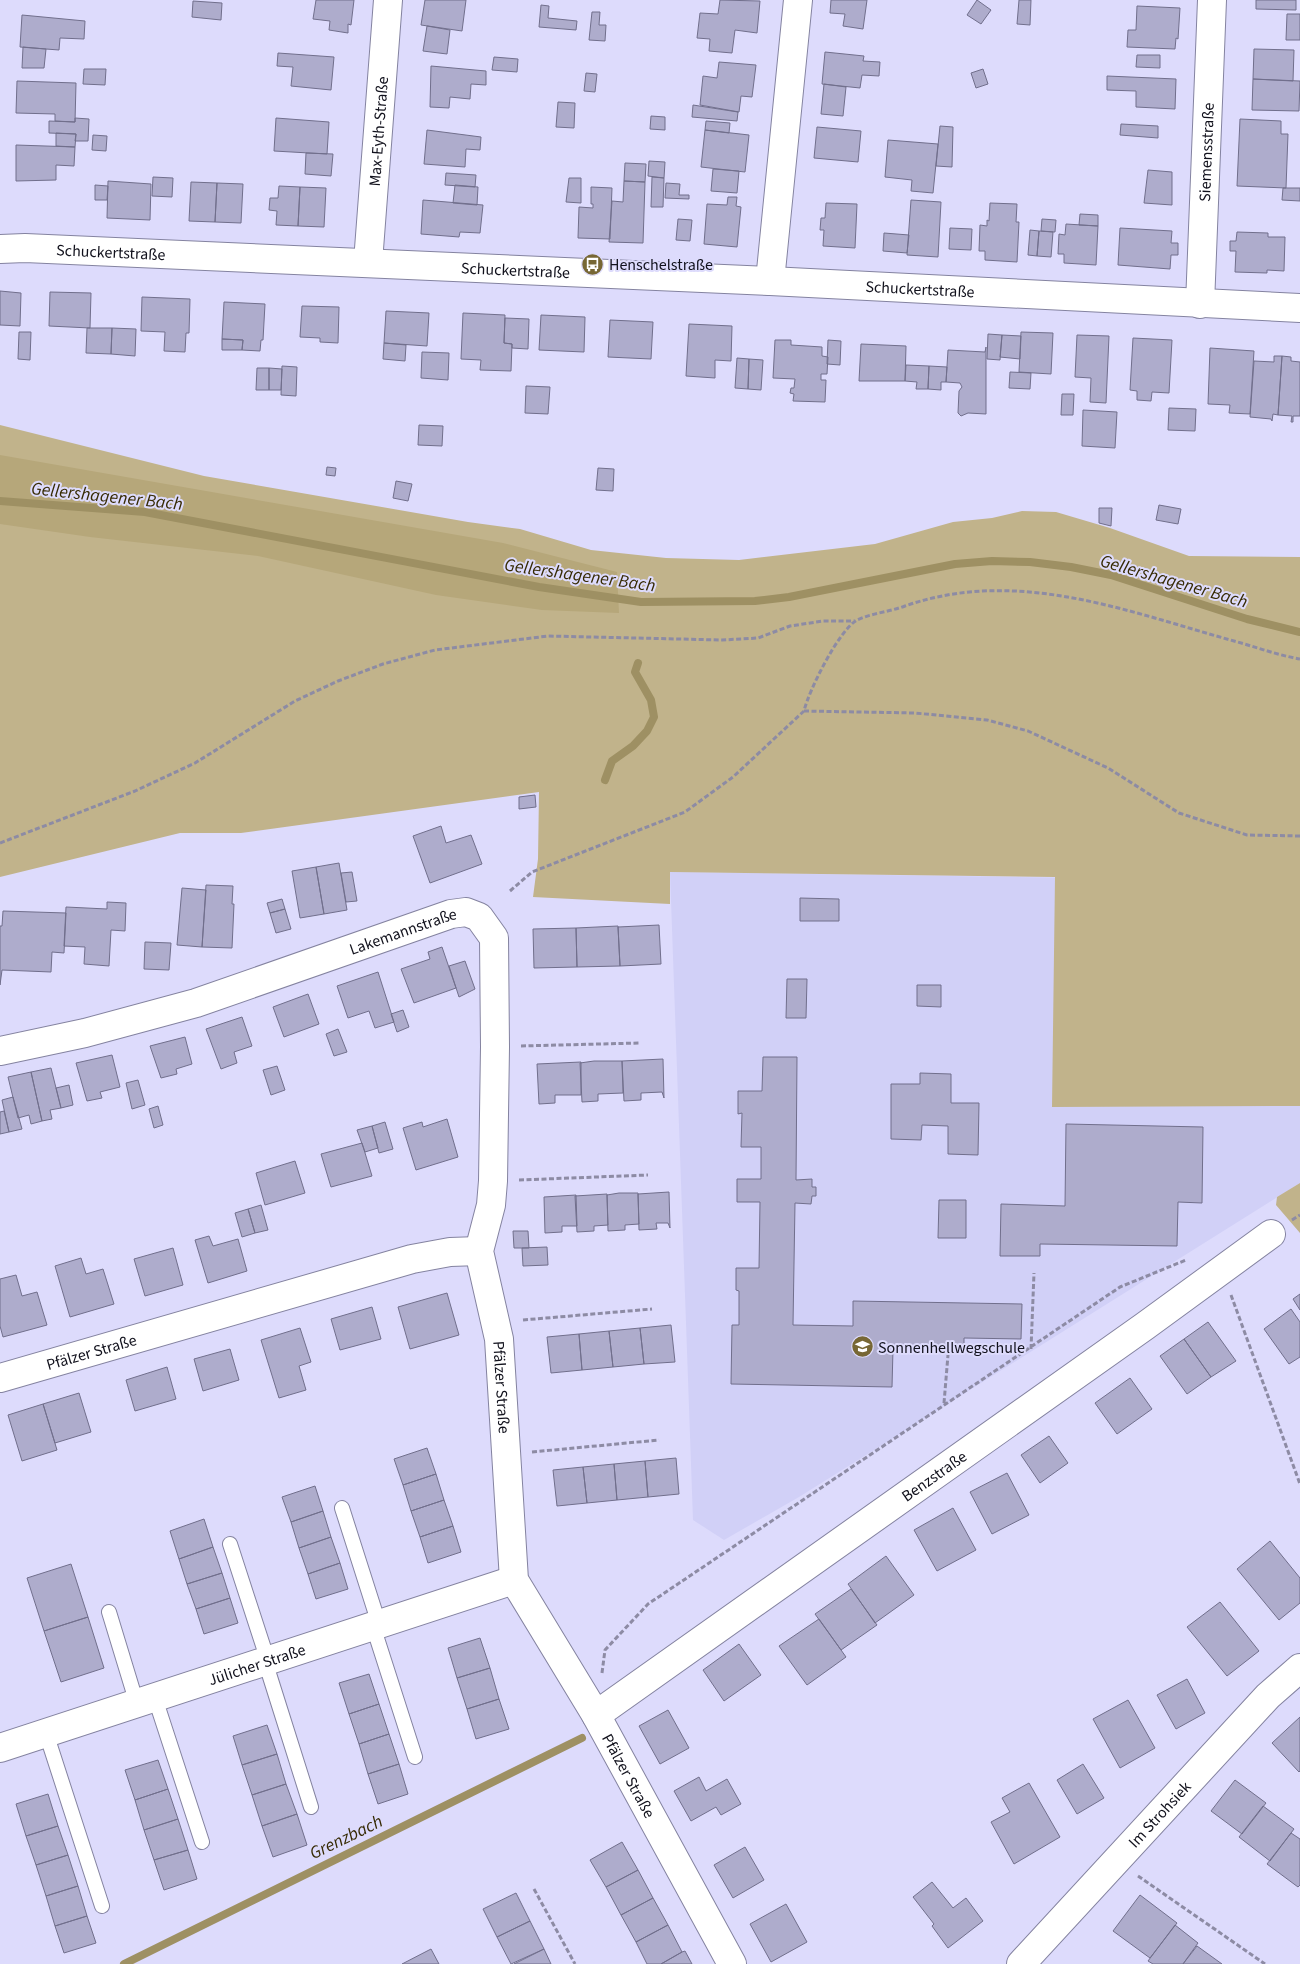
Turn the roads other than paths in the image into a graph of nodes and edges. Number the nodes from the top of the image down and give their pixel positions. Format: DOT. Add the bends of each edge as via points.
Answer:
graph roads {
  1 [pos="388,0"];
  2 [pos="798,0"];
  3 [pos="1212,0"];
  4 [pos="0,249"];
  5 [pos="368,262"];
  6 [pos="770,281"];
  7 [pos="1200,304"];
  8 [pos="1300,308"];
  9 [pos="0,1051"];
  10 [pos="1271,1234"];
  11 [pos="479,1251"];
  12 [pos="0,1378"];
  13 [pos="342,1508"];
  14 [pos="230,1544"];
  15 [pos="514,1580"];
  16 [pos="109,1612"];
  17 [pos="376,1625"];
  18 [pos="266,1661"];
  19 [pos="1300,1668"];
  20 [pos="146,1701"];
  21 [pos="596,1716"];
  22 [pos="46,1733"];
  23 [pos="0,1748"];
  24 [pos="415,1757"];
  25 [pos="312,1807"];
  26 [pos="202,1842"];
  27 [pos="102,1906"];
  28 [pos="732,1964"];
  29 [pos="1021,1964"];
  1 -- 5 [label="street, Max-Eyth-Straße"];
  2 -- 6 [label="street"];
  3 -- 7 [label="street, Siemensstraße"];
  4 -- 5 [label="street, Schuckertstraße"];
  5 -- 6 [label="street, Schuckertstraße"];
  6 -- 7 [label="street, Schuckertstraße"];
  7 -- 8 [label="street, Schuckertstraße"];
  9 -- 11 [label="street, Lakemannstraße" via="85,1033 196,1003 451,914 466,912 478,917 494,938 495,1047 492,1205"];
  10 -- 21 [label="street, Benzstraße"];
  11 -- 12 [label="street, Pfälzer Straße" via="412,1259"];
  11 -- 15 [label="street, Pfälzer Straße" via="499,1339"];
  13 -- 17 [label="lane"];
  14 -- 18 [label="lane"];
  15 -- 17 [label="street, Jülicher Straße"];
  15 -- 21 [label="street, Pfälzer Straße"];
  16 -- 20 [label="lane"];
  17 -- 18 [label="street, Jülicher Straße"];
  17 -- 24 [label="lane"];
  18 -- 20 [label="street, Jülicher Straße"];
  18 -- 25 [label="lane"];
  19 -- 29 [label="street, Im Strohsiek" via="1268,1696"];
  20 -- 22 [label="street, Jülicher Straße"];
  20 -- 26 [label="lane"];
  21 -- 28 [label="street, Pfälzer Straße"];
  22 -- 23 [label="street, Jülicher Straße"];
  22 -- 27 [label="lane"];
}
